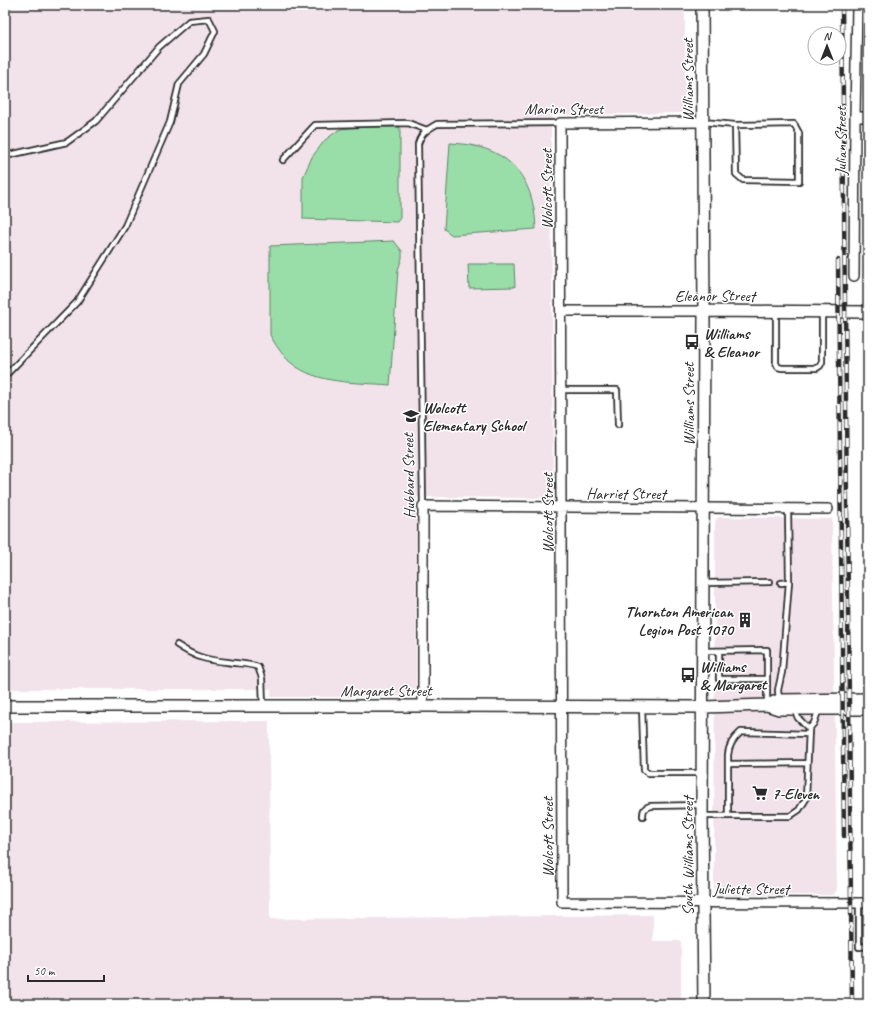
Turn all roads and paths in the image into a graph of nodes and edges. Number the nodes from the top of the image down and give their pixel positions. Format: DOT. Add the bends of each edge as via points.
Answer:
graph roads {
  1 [pos="702,5"];
  2 [pos="857,5"];
  3 [pos="868,116"];
  4 [pos="855,117"];
  5 [pos="703,122"];
  6 [pos="560,123"];
  7 [pos="735,124"];
  8 [pos="427,130"];
  9 [pos="5,156"];
  10 [pos="284,160"];
  11 [pos="854,276"];
  12 [pos="562,311"];
  13 [pos="704,311"];
  14 [pos="776,311"];
  15 [pos="822,312"];
  16 [pos="868,312"];
  17 [pos="5,376"];
  18 [pos="562,390"];
  19 [pos="618,425"];
  20 [pos="423,506"];
  21 [pos="562,507"];
  22 [pos="704,508"];
  23 [pos="788,509"];
  24 [pos="828,509"];
  25 [pos="770,582"];
  26 [pos="781,582"];
  27 [pos="789,582"];
  28 [pos="703,583"];
  29 [pos="177,645"];
  30 [pos="703,651"];
  31 [pos="719,651"];
  32 [pos="767,679"];
  33 [pos="868,699"];
  34 [pos="766,705"];
  35 [pos="779,705"];
  36 [pos="5,706"];
  37 [pos="263,706"];
  38 [pos="423,706"];
  39 [pos="562,707"];
  40 [pos="642,707"];
  41 [pos="703,707"];
  42 [pos="794,710"];
  43 [pos="819,710"];
  44 [pos="868,710"];
  45 [pos="809,731"];
  46 [pos="807,763"];
  47 [pos="728,764"];
  48 [pos="703,773"];
  49 [pos="703,810"];
  50 [pos="643,816"];
  51 [pos="728,816"];
  52 [pos="562,902"];
  53 [pos="702,903"];
  54 [pos="863,903"];
  55 [pos="868,946"];
  56 [pos="704,1004"];
  1 -- 5 [label="street, Williams Street"];
  2 -- 4 [label="street, Julian Street"];
  3 -- 4 [label="street"];
  4 -- 11 [label="street, Julian Street"];
  5 -- 6 [label="street, Marion Street"];
  5 -- 7 [label="lane"];
  5 -- 13 [label="street, Williams Street"];
  6 -- 8 [label="lane, Marion Street" via="437,124"];
  6 -- 12 [label="street, Wolcott Street"];
  7 -- 7 [label="lane" via="794,124 799,133 799,180 743,180 736,174"];
  8 -- 10 [label="lane" via="408,123 315,125"];
  8 -- 20 [label="lane, Hubbard Street" via="420,136 418,144"];
  9 -- 17 [label="lane" via="67,142 96,121 159,47 189,20 209,19 215,31 204,54 179,84 170,122 125,226 77,302"];
  12 -- 13 [label="street, Eleanor Street"];
  12 -- 18 [label="street, Wolcott Street"];
  13 -- 14 [label="street, Eleanor Street"];
  13 -- 22 [label="street, Williams Street"];
  14 -- 15 [label="street, Eleanor Street"];
  14 -- 15 [label="lane" via="776,363 782,368 820,366"];
  15 -- 16 [label="street, Eleanor Street"];
  18 -- 19 [label="lane" via="617,390"];
  18 -- 21 [label="street, Wolcott Street"];
  20 -- 21 [label="street, Harriet Street"];
  20 -- 38 [label="street, Hubbard Street"];
  21 -- 22 [label="street, Harriet Street"];
  21 -- 39 [label="street, Wolcott Street"];
  22 -- 23 [label="street, Harriet Street"];
  22 -- 28 [label="street, Williams Street"];
  23 -- 24 [label="street, Harriet Street"];
  23 -- 27 [label="lane"];
  25 -- 28 [label="lane"];
  26 -- 27 [label="lane"];
  27 -- 35 [label="lane" via="782,672 778,690"];
  28 -- 30 [label="street, Williams Street"];
  29 -- 37 [label="lane" via="203,658 249,664 258,668 262,678"];
  30 -- 31 [label="lane"];
  30 -- 41 [label="street, Williams Street"];
  31 -- 32 [label="lane" via="719,679"];
  31 -- 32 [label="lane" via="767,650"];
  32 -- 34 [label="lane"];
  33 -- 35 [label="street, Margaret Street"];
  34 -- 35 [label="street, Margaret Street"];
  34 -- 41 [label="street, Margaret Street"];
  35 -- 42 [label="street, Margaret Street"];
  36 -- 37 [label="street, Margaret Street"];
  37 -- 38 [label="street, Margaret Street"];
  38 -- 39 [label="street, Margaret Street"];
  39 -- 40 [label="street, Margaret Street"];
  39 -- 52 [label="street, Wolcott Street"];
  40 -- 41 [label="street, Margaret Street"];
  40 -- 48 [label="lane" via="644,770 648,773"];
  41 -- 48 [label="street, South Williams Street"];
  42 -- 43 [label="street, Margaret Street"];
  42 -- 45 [label="lane"];
  43 -- 44 [label="street, Margaret Street"];
  43 -- 45 [label="lane"];
  45 -- 46 [label="lane"];
  45 -- 47 [label="lane" via="741,732 729,746"];
  46 -- 47 [label="lane"];
  46 -- 51 [label="lane" via="806,799 799,810 790,816"];
  47 -- 51 [label="lane"];
  48 -- 49 [label="street, South Williams Street"];
  49 -- 50 [label="lane" via="650,806 646,807"];
  49 -- 51 [label="lane"];
  49 -- 53 [label="street, South Williams Street"];
  52 -- 53 [label="street, Juliette Street"];
  53 -- 54 [label="street, Juliette Street"];
  53 -- 56 [label="street, South Williams Street"];
  54 -- 55 [label="lane" via="859,947"];
}
